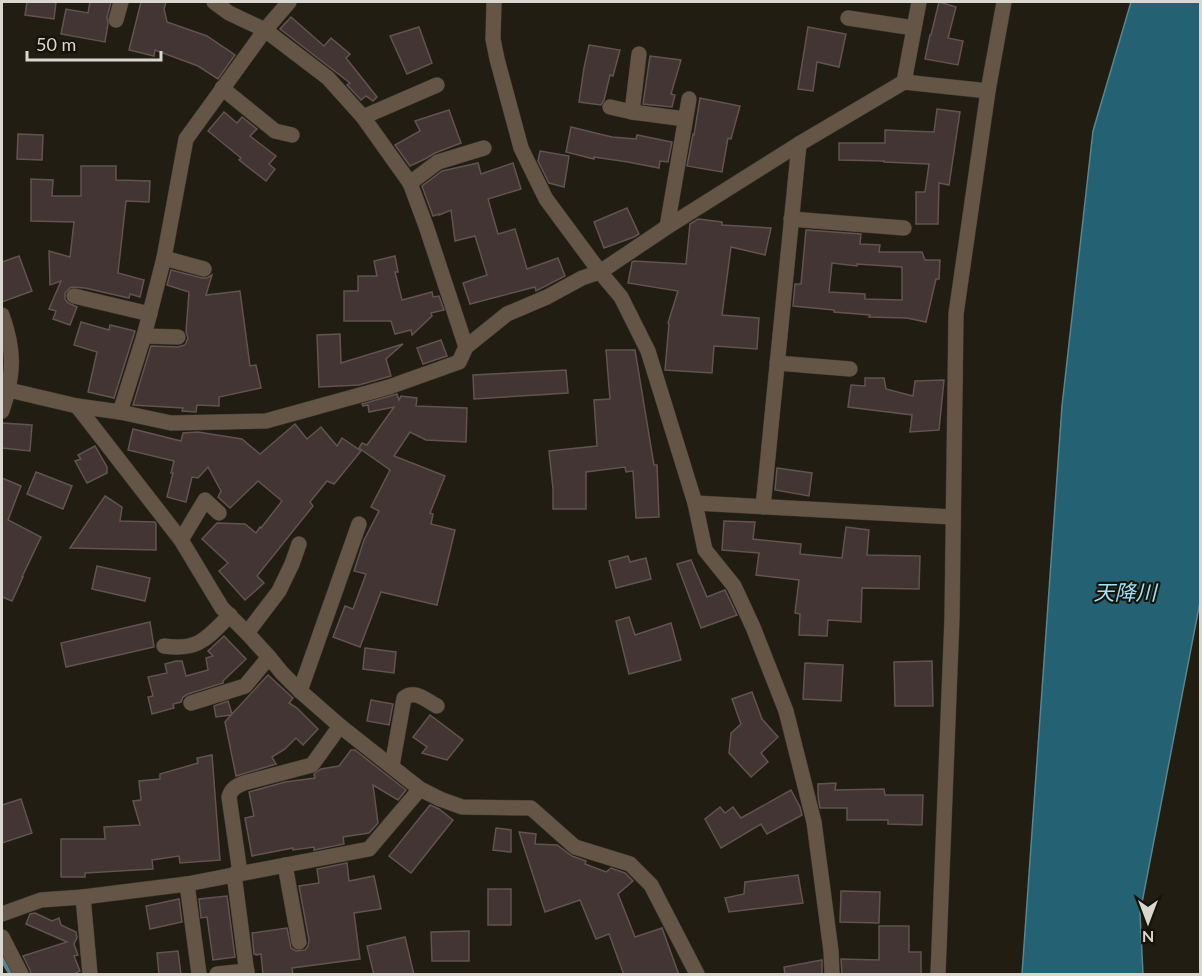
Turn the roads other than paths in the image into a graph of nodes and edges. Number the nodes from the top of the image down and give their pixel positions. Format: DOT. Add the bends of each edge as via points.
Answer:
graph roads {
  1 [pos="121,2"];
  2 [pos="214,2"];
  3 [pos="289,2"];
  4 [pos="494,2"];
  5 [pos="919,2"];
  6 [pos="1004,2"];
  7 [pos="848,18"];
  8 [pos="116,20"];
  9 [pos="914,28"];
  10 [pos="265,30"];
  11 [pos="639,54"];
  12 [pos="904,82"];
  13 [pos="437,85"];
  14 [pos="222,88"];
  15 [pos="988,91"];
  16 [pos="689,99"];
  17 [pos="610,108"];
  18 [pos="632,112"];
  19 [pos="363,117"];
  20 [pos="685,119"];
  21 [pos="292,135"];
  22 [pos="799,144"];
  23 [pos="484,148"];
  24 [pos="410,183"];
  25 [pos="791,219"];
  26 [pos="666,227"];
  27 [pos="904,228"];
  28 [pos="164,258"];
  29 [pos="204,269"];
  30 [pos="600,272"];
  31 [pos="74,296"];
  32 [pos="150,314"];
  33 [pos="2,315"];
  34 [pos="144,336"];
  35 [pos="178,337"];
  36 [pos="466,347"];
  37 [pos="777,363"];
  38 [pos="850,369"];
  39 [pos="9,390"];
  40 [pos="77,406"];
  41 [pos="2,411"];
  42 [pos="120,412"];
  43 [pos="695,503"];
  44 [pos="763,507"];
  45 [pos="219,513"];
  46 [pos="953,517"];
  47 [pos="359,524"];
  48 [pos="181,540"];
  49 [pos="299,544"];
  50 [pos="230,615"];
  51 [pos="247,633"];
  52 [pos="164,646"];
  53 [pos="269,657"];
  54 [pos="300,691"];
  55 [pos="191,704"];
  56 [pos="437,706"];
  57 [pos="340,726"];
  58 [pos="392,766"];
  59 [pos="420,789"];
  60 [pos="285,865"];
  61 [pos="237,873"];
  62 [pos="187,884"];
  63 [pos="83,897"];
  64 [pos="2,914"];
  65 [pos="2,937"];
  66 [pos="299,942"];
  67 [pos="247,973"];
  68 [pos="21,975"];
  69 [pos="90,975"];
  70 [pos="199,975"];
  71 [pos="217,975"];
  72 [pos="697,975"];
  73 [pos="832,975"];
  74 [pos="939,975"];
  1 -- 8 [label="street"];
  2 -- 10 [label="street" via="229,14"];
  3 -- 10 [label="street"];
  4 -- 30 [label="street" via="493,39 521,148 546,199"];
  5 -- 9 [label="street"];
  6 -- 15 [label="street"];
  7 -- 9 [label="street"];
  9 -- 12 [label="street"];
  10 -- 14 [label="street"];
  10 -- 19 [label="street" via="328,78"];
  11 -- 18 [label="street"];
  12 -- 15 [label="street"];
  12 -- 22 [label="street"];
  13 -- 19 [label="street"];
  14 -- 21 [label="street" via="275,131"];
  14 -- 28 [label="street" via="186,139"];
  15 -- 46 [label="street" via="956,314"];
  16 -- 20 [label="street"];
  17 -- 18 [label="street"];
  18 -- 20 [label="street"];
  19 -- 24 [label="street"];
  20 -- 26 [label="street"];
  22 -- 25 [label="street"];
  22 -- 26 [label="street"];
  23 -- 24 [label="street" via="438,162"];
  24 -- 36 [label="street"];
  25 -- 27 [label="street"];
  25 -- 37 [label="street"];
  26 -- 30 [label="street"];
  28 -- 29 [label="street"];
  28 -- 32 [label="street"];
  30 -- 36 [label="street" via="507,314"];
  30 -- 43 [label="street" via="621,297 648,351"];
  31 -- 32 [label="street"];
  32 -- 34 [label="street"];
  33 -- 39 [label="street" via="12,351"];
  34 -- 35 [label="street"];
  34 -- 42 [label="street"];
  36 -- 42 [label="street" via="459,362 389,387 266,421 171,423"];
  37 -- 38 [label="street"];
  37 -- 44 [label="street"];
  39 -- 40 [label="street"];
  39 -- 41 [label="street"];
  40 -- 42 [label="street"];
  40 -- 48 [label="street"];
  43 -- 44 [label="street"];
  43 -- 73 [label="street" via="705,550 734,586 786,711 813,822"];
  44 -- 46 [label="street"];
  45 -- 48 [label="street" via="205,500"];
  46 -- 74 [label="street"];
  47 -- 54 [label="street"];
  48 -- 50 [label="street"];
  49 -- 51 [label="street" via="279,591"];
  50 -- 51 [label="street"];
  50 -- 52 [label="street" via="203,641 187,648"];
  51 -- 53 [label="street"];
  53 -- 54 [label="street"];
  53 -- 55 [label="street" via="244,686"];
  54 -- 57 [label="street"];
  56 -- 58 [label="street" via="414,694 404,698"];
  57 -- 58 [label="street"];
  57 -- 61 [label="street" via="312,765 243,783 230,792"];
  58 -- 59 [label="street"];
  59 -- 60 [label="street" via="369,849"];
  59 -- 72 [label="street" via="462,807 531,808 575,847 630,864 651,885"];
  60 -- 61 [label="street"];
  60 -- 66 [label="street"];
  61 -- 62 [label="street"];
  61 -- 67 [label="street"];
  62 -- 63 [label="street"];
  62 -- 70 [label="street"];
  63 -- 64 [label="street" via="40,900"];
  63 -- 69 [label="street"];
  65 -- 68 [label="street"];
  67 -- 71 [label="street"];
}
